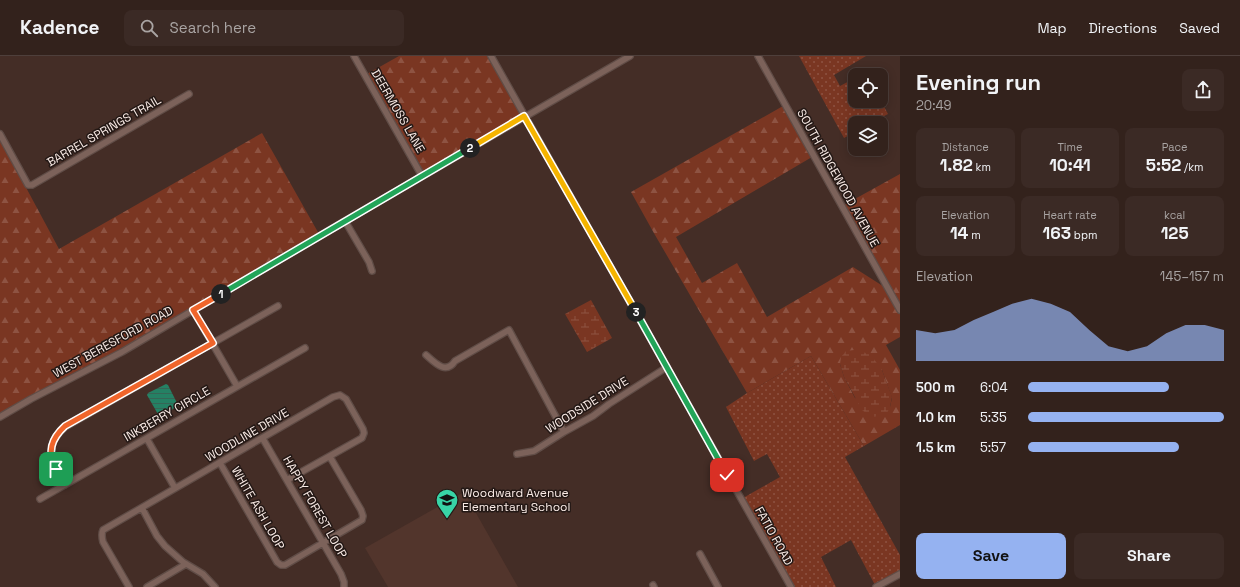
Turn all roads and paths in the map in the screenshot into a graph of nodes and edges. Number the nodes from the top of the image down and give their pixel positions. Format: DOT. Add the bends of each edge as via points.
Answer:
graph roads {
  1 [pos="354,56"];
  2 [pos="491,56"];
  3 [pos="630,56"];
  4 [pos="758,56"];
  5 [pos="190,94"];
  6 [pos="524,116"];
  7 [pos="0,134"];
  8 [pos="422,176"];
  9 [pos="345,221"];
  10 [pos="372,271"];
  11 [pos="278,306"];
  12 [pos="193,310"];
  13 [pos="900,310"];
  14 [pos="213,343"];
  15 [pos="305,348"];
  16 [pos="426,355"];
  17 [pos="667,367"];
  18 [pos="237,386"];
  19 [pos="0,417"];
  20 [pos="564,432"];
  21 [pos="147,439"];
  22 [pos="263,439"];
  23 [pos="517,454"];
  24 [pos="330,457"];
  25 [pos="220,463"];
  26 [pos="288,480"];
  27 [pos="65,485"];
  28 [pos="175,488"];
  29 [pos="40,499"];
  30 [pos="142,508"];
  31 [pos="323,543"];
  32 [pos="700,554"];
  33 [pos="186,564"];
  34 [pos="900,574"];
  35 [pos="129,587"];
  36 [pos="147,587"];
  37 [pos="215,587"];
  38 [pos="344,587"];
  39 [pos="718,587"];
  40 [pos="791,587"];
  41 [pos="876,587"];
  1 -- 8 [label="street, DEERMOSS LANE"];
  2 -- 6 [label="street, FATIO ROAD"];
  3 -- 6 [label="street, WEST BERESFORD ROAD"];
  4 -- 13 [label="street, SOUTH RIDGEWOOD AVENUE"];
  5 -- 7 [label="street, BARREL SPRINGS TRAIL" via="28,185"];
  6 -- 8 [label="street, WEST BERESFORD ROAD"];
  6 -- 17 [label="street, FATIO ROAD"];
  8 -- 9 [label="street, WEST BERESFORD ROAD"];
  9 -- 10 [label="street"];
  9 -- 12 [label="street, WEST BERESFORD ROAD"];
  11 -- 14 [label="street"];
  12 -- 14 [label="street"];
  12 -- 19 [label="street, WEST BERESFORD ROAD" via="122,352"];
  14 -- 18 [label="street"];
  14 -- 27 [label="street" via="65,426 52,444 52,463"];
  15 -- 18 [label="street, INKBERRY CIRCLE"];
  16 -- 20 [label="street" via="439,366 448,367 508,330"];
  17 -- 20 [label="street, WOODSIDE DRIVE"];
  17 -- 40 [label="street, FATIO ROAD"];
  18 -- 21 [label="street, INKBERRY CIRCLE"];
  20 -- 23 [label="street, WOODSIDE DRIVE" via="534,451"];
  21 -- 27 [label="street, INKBERRY CIRCLE"];
  21 -- 28 [label="street"];
  22 -- 24 [label="street, WOODLINE DRIVE" via="333,397 340,396 346,399 364,433 362,438"];
  22 -- 25 [label="street, WOODLINE DRIVE"];
  22 -- 26 [label="street, HAPPY FOREST LOOP"];
  24 -- 26 [label="street, WOODLINE DRIVE"];
  24 -- 31 [label="street, WHITE ASH LOOP" via="363,516 357,524"];
  25 -- 28 [label="street, WOODLINE DRIVE"];
  25 -- 31 [label="street, WHITE ASH LOOP" via="277,562 285,564"];
  26 -- 31 [label="street, HAPPY FOREST LOOP"];
  27 -- 29 [label="street, INKBERRY CIRCLE"];
  28 -- 30 [label="street, WOODLINE DRIVE"];
  30 -- 33 [label="street" via="157,536"];
  30 -- 35 [label="street, WOODLINE DRIVE" via="102,533 104,542"];
  31 -- 38 [label="street, HAPPY FOREST LOOP" via="341,574"];
  32 -- 39 [label="street"];
  33 -- 36 [label="street"];
  33 -- 37 [label="street" via="203,574"];
  34 -- 41 [label="street"];
}
